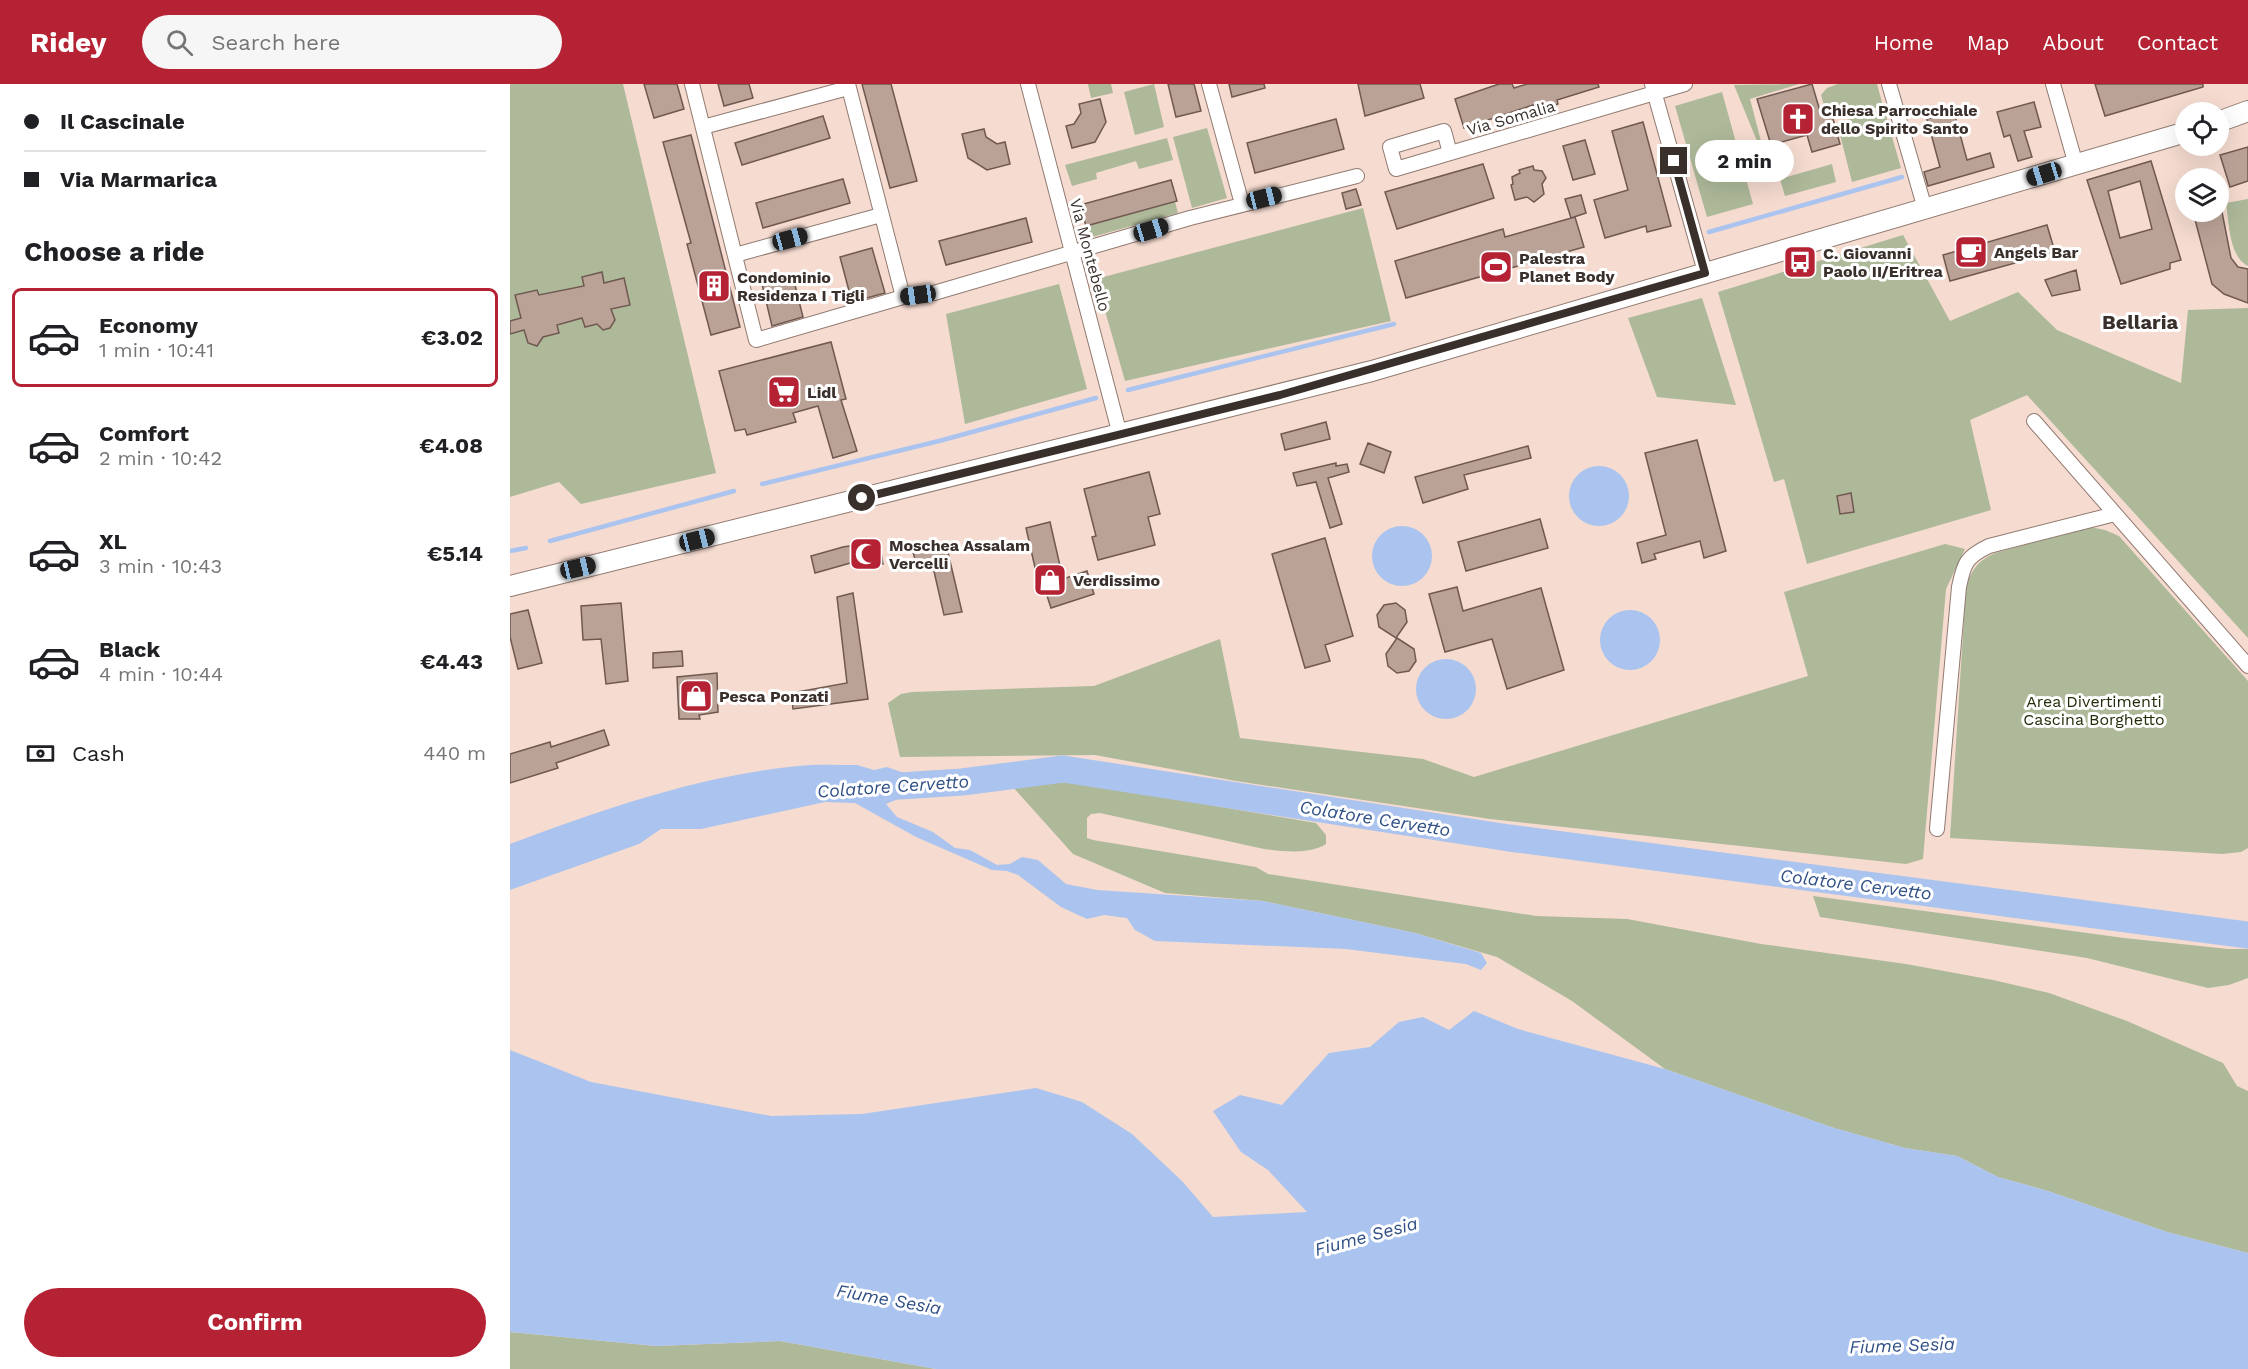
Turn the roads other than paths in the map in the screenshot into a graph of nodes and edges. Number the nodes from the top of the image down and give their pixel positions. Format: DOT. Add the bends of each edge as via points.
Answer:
graph roads {
  1 [pos="692,84"];
  2 [pos="1028,84"];
  3 [pos="1209,84"];
  4 [pos="1685,84"];
  5 [pos="1889,84"];
  6 [pos="2053,84"];
  7 [pos="848,86"];
  8 [pos="1654,88"];
  9 [pos="2248,111"];
  10 [pos="2248,116"];
  11 [pos="2229,118"];
  12 [pos="2229,120"];
  13 [pos="703,127"];
  14 [pos="2175,135"];
  15 [pos="1450,153"];
  16 [pos="2076,165"];
  17 [pos="1357,176"];
  18 [pos="1242,204"];
  19 [pos="1925,209"];
  20 [pos="881,215"];
  21 [pos="1073,253"];
  22 [pos="735,255"];
  23 [pos="1705,273"];
  24 [pos="903,297"];
  25 [pos="2034,421"];
  26 [pos="1120,435"];
  27 [pos="2115,514"];
  28 [pos="510,586"];
  29 [pos="2248,666"];
  30 [pos="1937,829"];
  1 -- 13 [label="street"];
  2 -- 21 [label="street, Via Montebello"];
  3 -- 18 [label="street"];
  4 -- 8 [label="street, Via Somalia"];
  5 -- 19 [label="street"];
  6 -- 16 [label="street"];
  7 -- 13 [label="street"];
  7 -- 20 [label="street"];
  8 -- 15 [label="street, Via Somalia"];
  8 -- 23 [label="street"];
  9 -- 11 [label="main road"];
  10 -- 12 [label="main road"];
  13 -- 22 [label="street"];
  14 -- 16 [label="main road"];
  15 -- 15 [label="street, Via Somalia" via="1444,131 1390,147 1396,169"];
  16 -- 19 [label="main road"];
  17 -- 18 [label="street"];
  18 -- 21 [label="street"];
  19 -- 23 [label="main road"];
  20 -- 22 [label="street"];
  20 -- 24 [label="street"];
  21 -- 24 [label="street" via="934,293"];
  21 -- 26 [label="street, Via Montebello"];
  22 -- 24 [label="street" via="756,340"];
  23 -- 26 [label="main road" via="1372,371"];
  25 -- 27 [label="street"];
  26 -- 28 [label="main road"];
  27 -- 29 [label="street"];
  27 -- 30 [label="street" via="1989,546 1971,555 1963,568"];
}
